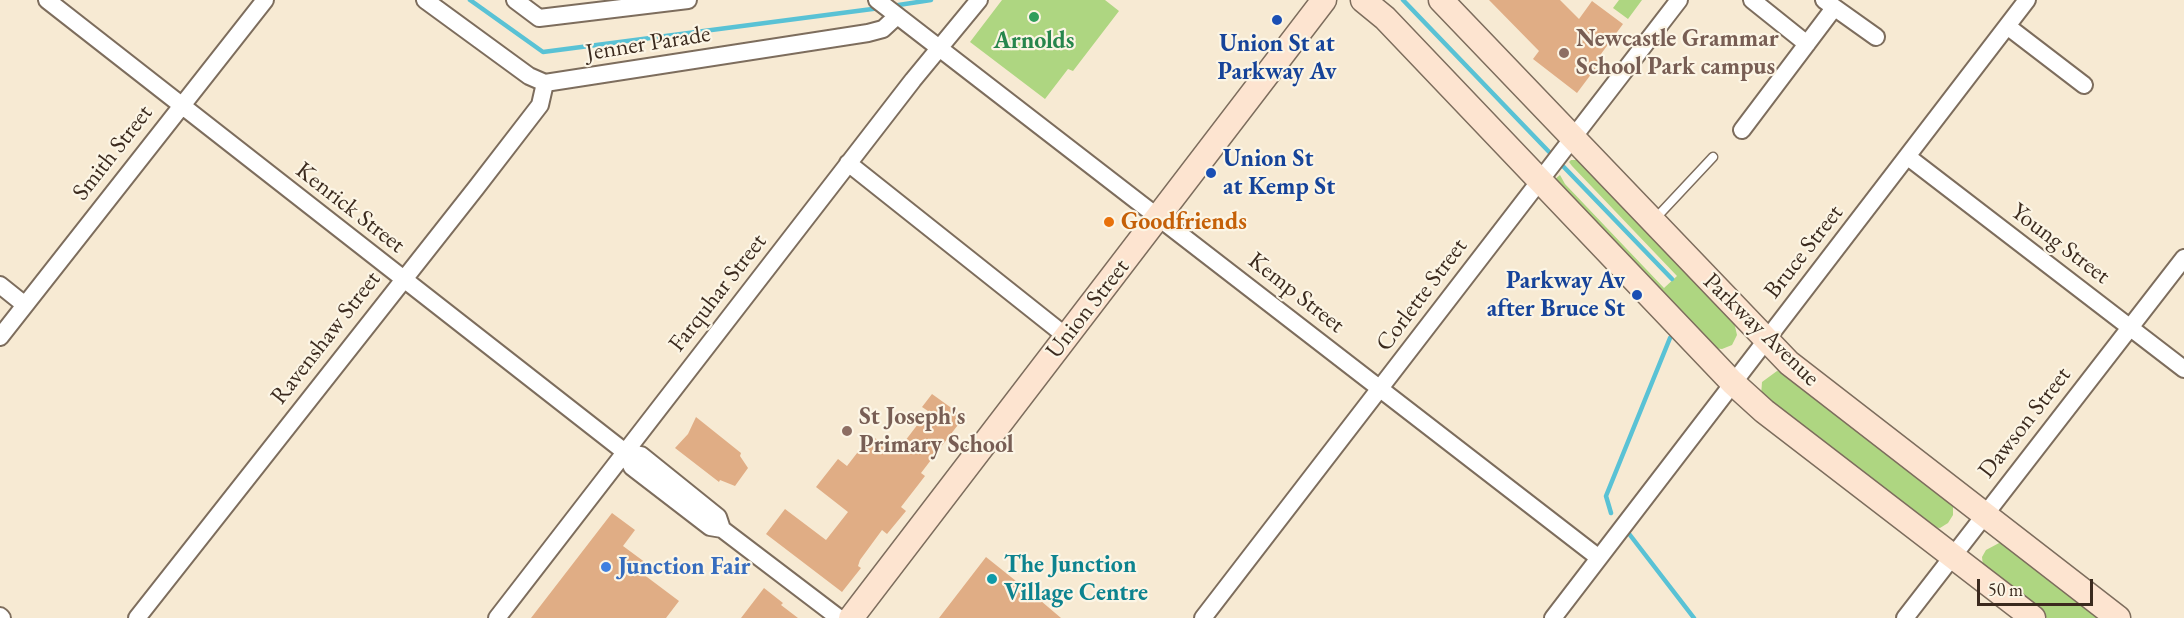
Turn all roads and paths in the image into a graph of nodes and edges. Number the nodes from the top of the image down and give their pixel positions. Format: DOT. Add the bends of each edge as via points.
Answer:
graph roads {
  1 [pos="47,0"];
  2 [pos="265,0"];
  3 [pos="425,0"];
  4 [pos="515,0"];
  5 [pos="688,0"];
  6 [pos="877,0"];
  7 [pos="980,0"];
  8 [pos="1324,0"];
  9 [pos="1363,0"];
  10 [pos="1441,0"];
  11 [pos="1679,0"];
  12 [pos="1752,0"];
  13 [pos="2027,0"];
  14 [pos="1829,4"];
  15 [pos="894,14"];
  16 [pos="2007,26"];
  17 [pos="1876,37"];
  18 [pos="1807,44"];
  19 [pos="939,47"];
  20 [pos="545,83"];
  21 [pos="2084,85"];
  22 [pos="181,105"];
  23 [pos="1742,130"];
  24 [pos="1572,138"];
  25 [pos="1713,157"];
  26 [pos="1908,157"];
  27 [pos="848,163"];
  28 [pos="1539,182"];
  29 [pos="1159,217"];
  30 [pos="1652,221"];
  31 [pos="2184,258"];
  32 [pos="403,279"];
  33 [pos="0,285"];
  34 [pos="25,305"];
  35 [pos="2130,328"];
  36 [pos="0,337"];
  37 [pos="1067,337"];
  38 [pos="1765,340"];
  39 [pos="2184,369"];
  40 [pos="1732,382"];
  41 [pos="1380,390"];
  42 [pos="625,452"];
  43 [pos="1985,515"];
  44 [pos="1952,556"];
  45 [pos="1599,558"];
  46 [pos="137,618"];
  47 [pos="497,618"];
  48 [pos="839,618"];
  49 [pos="851,618"];
  50 [pos="1203,618"];
  51 [pos="1553,618"];
  52 [pos="1905,618"];
  53 [pos="2033,618"];
  54 [pos="2118,618"];
  1 -- 22 [label="street, Kenrick Street"];
  2 -- 22 [label="street, Smith Street"];
  3 -- 20 [label="street" via="529,76"];
  4 -- 5 [label="street, Jenner Parade" via="539,18"];
  6 -- 15 [label="street, Kemp Street"];
  7 -- 19 [label="street, Farquhar Street" via="951,38"];
  8 -- 29 [label="main road, Union Street"];
  9 -- 28 [label="main road" via="1385,18"];
  10 -- 24 [label="main road, Parkway Avenue"];
  11 -- 24 [label="street, Corlette Street"];
  12 -- 18 [label="street"];
  13 -- 16 [label="street, Bruce Street"];
  14 -- 17 [label="street"];
  14 -- 18 [label="street"];
  15 -- 19 [label="street, Kemp Street"];
  15 -- 20 [label="street, Jenner Parade" via="883,30 868,33"];
  16 -- 21 [label="street"];
  16 -- 26 [label="street, Bruce Street"];
  18 -- 23 [label="street"];
  19 -- 27 [label="street, Farquhar Street"];
  19 -- 29 [label="street, Kemp Street"];
  20 -- 32 [label="street, Ravenshaw Street" via="540,105"];
  22 -- 32 [label="street, Kenrick Street"];
  22 -- 34 [label="street, Smith Street"];
  24 -- 28 [label="street, Corlette Street"];
  24 -- 30 [label="main road, Parkway Avenue"];
  25 -- 30 [label="lane"];
  26 -- 35 [label="street, Young Street"];
  26 -- 38 [label="street, Bruce Street"];
  27 -- 37 [label="street"];
  27 -- 42 [label="street, Farquhar Street"];
  28 -- 40 [label="main road"];
  28 -- 41 [label="street, Corlette Street"];
  29 -- 37 [label="main road, Union Street"];
  29 -- 41 [label="street, Kemp Street"];
  30 -- 38 [label="main road, Parkway Avenue"];
  31 -- 35 [label="street, Dawson Street"];
  32 -- 42 [label="street, Kenrick Street"];
  32 -- 46 [label="street, Ravenshaw Street"];
  33 -- 34 [label="street"];
  34 -- 36 [label="street, Smith Street"];
  35 -- 39 [label="street, Young Street"];
  35 -- 43 [label="street, Dawson Street"];
  37 -- 49 [label="main road, Union Street"];
  38 -- 40 [label="street, Bruce Street"];
  38 -- 43 [label="main road, Parkway Avenue" via="1789,363"];
  40 -- 44 [label="main road"];
  40 -- 45 [label="street, Bruce Street"];
  41 -- 45 [label="street, Kemp Street"];
  41 -- 50 [label="street, Corlette Street"];
  42 -- 47 [label="street, Farquhar Street"];
  42 -- 48 [label="street, Kenrick Street" via="632,467"];
  43 -- 44 [label="street, Dawson Street"];
  43 -- 54 [label="main road, Parkway Avenue"];
  44 -- 52 [label="street, Dawson Street"];
  44 -- 53 [label="main road"];
  45 -- 51 [label="street, Bruce Street"];
}
